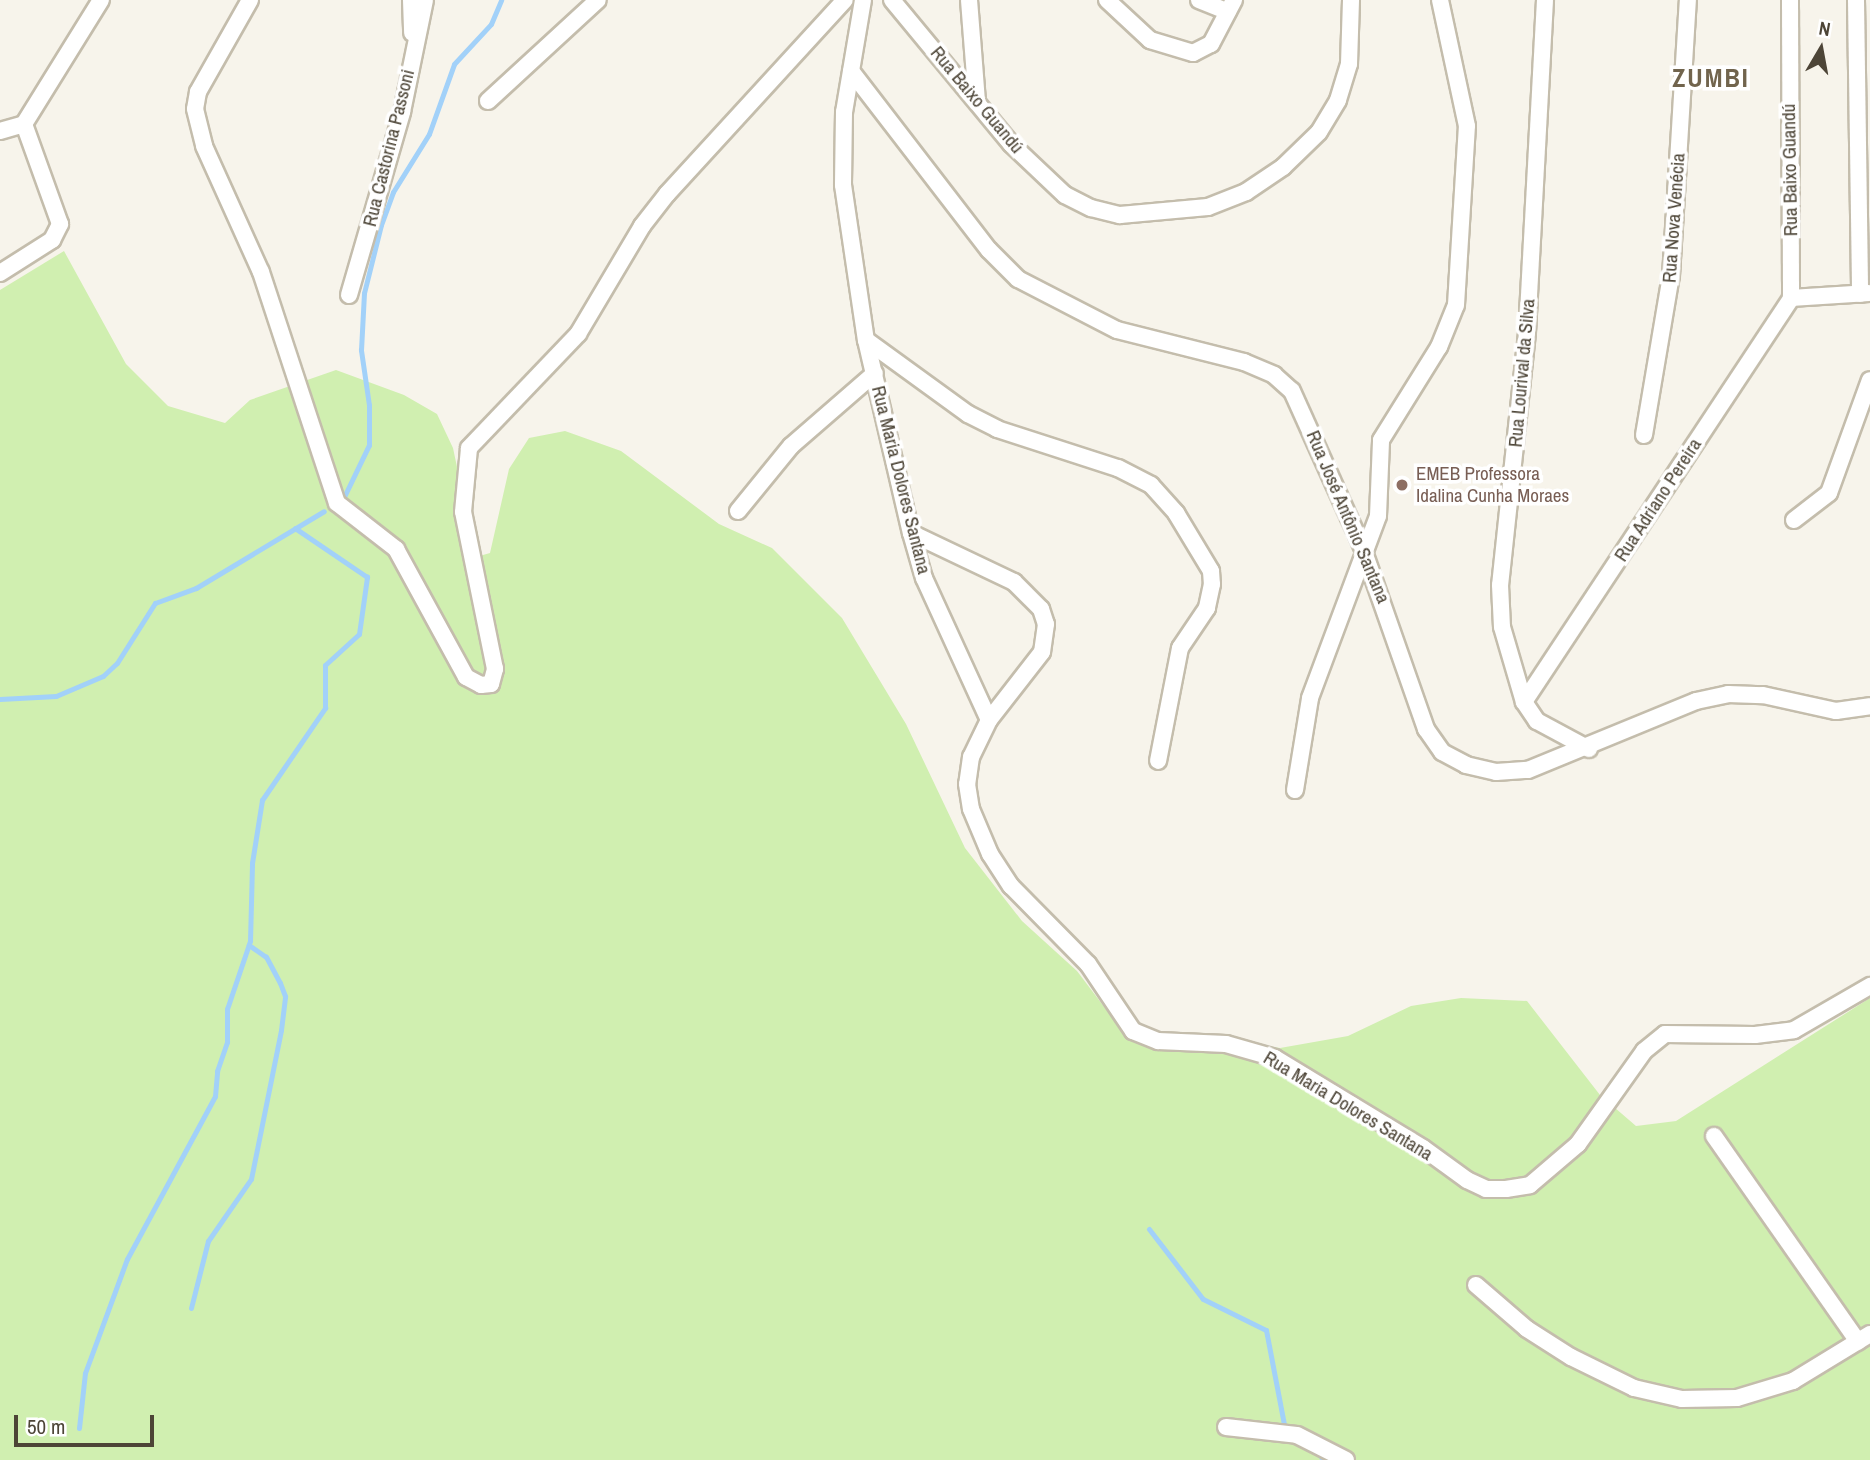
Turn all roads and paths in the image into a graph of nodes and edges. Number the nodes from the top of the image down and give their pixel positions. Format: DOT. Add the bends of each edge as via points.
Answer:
graph roads {
  1 [pos="101,0"];
  2 [pos="250,0"];
  3 [pos="411,0"];
  4 [pos="425,0"];
  5 [pos="598,0"];
  6 [pos="845,0"];
  7 [pos="863,0"];
  8 [pos="892,0"];
  9 [pos="969,0"];
  10 [pos="1107,0"];
  11 [pos="1199,0"];
  12 [pos="1351,0"];
  13 [pos="1440,0"];
  14 [pos="1545,0"];
  15 [pos="1688,0"];
  16 [pos="1790,0"];
  17 [pos="1856,0"];
  18 [pos="1231,6"];
  19 [pos="412,56"];
  20 [pos="851,71"];
  21 [pos="488,101"];
  22 [pos="977,101"];
  23 [pos="24,124"];
  24 [pos="0,131"];
  25 [pos="0,274"];
  26 [pos="1865,294"];
  27 [pos="349,295"];
  28 [pos="1791,298"];
  29 [pos="866,340"];
  30 [pos="875,373"];
  31 [pos="1870,380"];
  32 [pos="1644,435"];
  33 [pos="738,511"];
  34 [pos="1794,520"];
  35 [pos="911,533"];
  36 [pos="1363,549"];
  37 [pos="1524,702"];
  38 [pos="1870,706"];
  39 [pos="989,720"];
  40 [pos="1589,749"];
  41 [pos="1158,761"];
  42 [pos="1295,790"];
  43 [pos="1870,986"];
  44 [pos="1714,1136"];
  45 [pos="1476,1285"];
  46 [pos="1864,1338"];
  47 [pos="1226,1427"];
  48 [pos="1346,1460"];
  1 -- 23 [label="street"];
  2 -- 6 [label="street" via="198,92 195,109 204,146 261,272 337,503 396,549 466,677 481,685 491,684 495,669 463,512 469,449 578,334 642,226 667,194"];
  3 -- 19 [label="street"];
  4 -- 19 [label="street, Rua Castorina Passoni"];
  5 -- 21 [label="street"];
  7 -- 20 [label="street, Rua Maria Dolores Santana"];
  8 -- 22 [label="street, Rua Baixo Guandú"];
  9 -- 22 [label="street"];
  10 -- 18 [label="street" via="1150,40 1193,53 1211,44"];
  11 -- 18 [label="street"];
  12 -- 22 [label="street, Rua Baixo Guandú" via="1349,64 1338,100 1319,132 1255,186 1208,207 1145,215 1091,208 1065,195 1011,144"];
  13 -- 36 [label="street" via="1467,126 1456,305 1439,346 1381,440 1378,516"];
  14 -- 37 [label="street, Rua Lourival da Silva" via="1527,333 1500,585 1502,627"];
  15 -- 32 [label="street, Rua Nova Venécia" via="1670,287"];
  16 -- 28 [label="street, Rua Baixo Guandú"];
  17 -- 26 [label="street"];
  19 -- 27 [label="street, Rua Castorina Passoni" via="402,112"];
  20 -- 29 [label="street, Rua Maria Dolores Santana" via="844,112 844,185"];
  20 -- 36 [label="street, Rua José Antônio Santana" via="989,250 1018,279 1117,330 1244,362 1275,375 1292,391"];
  23 -- 24 [label="street"];
  23 -- 25 [label="street" via="60,224 52,240"];
  26 -- 28 [label="street"];
  28 -- 37 [label="street, Rua Adriano Pereira"];
  29 -- 30 [label="street, Rua Maria Dolores Santana"];
  29 -- 41 [label="street" via="968,414 996,429 1118,468 1151,485 1176,513 1211,571 1212,584 1207,608 1180,648"];
  30 -- 33 [label="street" via="791,446"];
  30 -- 35 [label="street, Rua Maria Dolores Santana"];
  31 -- 34 [label="street" via="1829,493"];
  35 -- 39 [label="street, Rua Maria Dolores Santana" via="924,578"];
  35 -- 39 [label="street" via="1014,582 1041,609 1046,624 1042,652"];
  36 -- 40 [label="street, Rua José Antônio Santana" via="1426,729 1442,752 1466,765 1496,772 1528,771"];
  36 -- 42 [label="street" via="1310,698"];
  37 -- 40 [label="street, Rua Lourival da Silva" via="1537,721"];
  38 -- 40 [label="street, Rua José Antônio Santana" via="1836,711 1763,695 1728,694 1696,701"];
  39 -- 43 [label="street, Rua Maria Dolores Santana" via="971,757 967,784 971,809 990,853 1011,886 1088,964 1133,1031 1158,1041 1226,1044 1275,1058 1423,1147 1467,1180 1496,1189 1530,1185 1552,1170 1578,1144 1644,1051 1665,1034 1755,1035 1794,1030"];
  44 -- 46 [label="street"];
  45 -- 46 [label="street" via="1527,1329 1571,1357 1634,1388 1682,1399 1737,1398 1793,1381"];
  47 -- 48 [label="street" via="1297,1435"];
}
